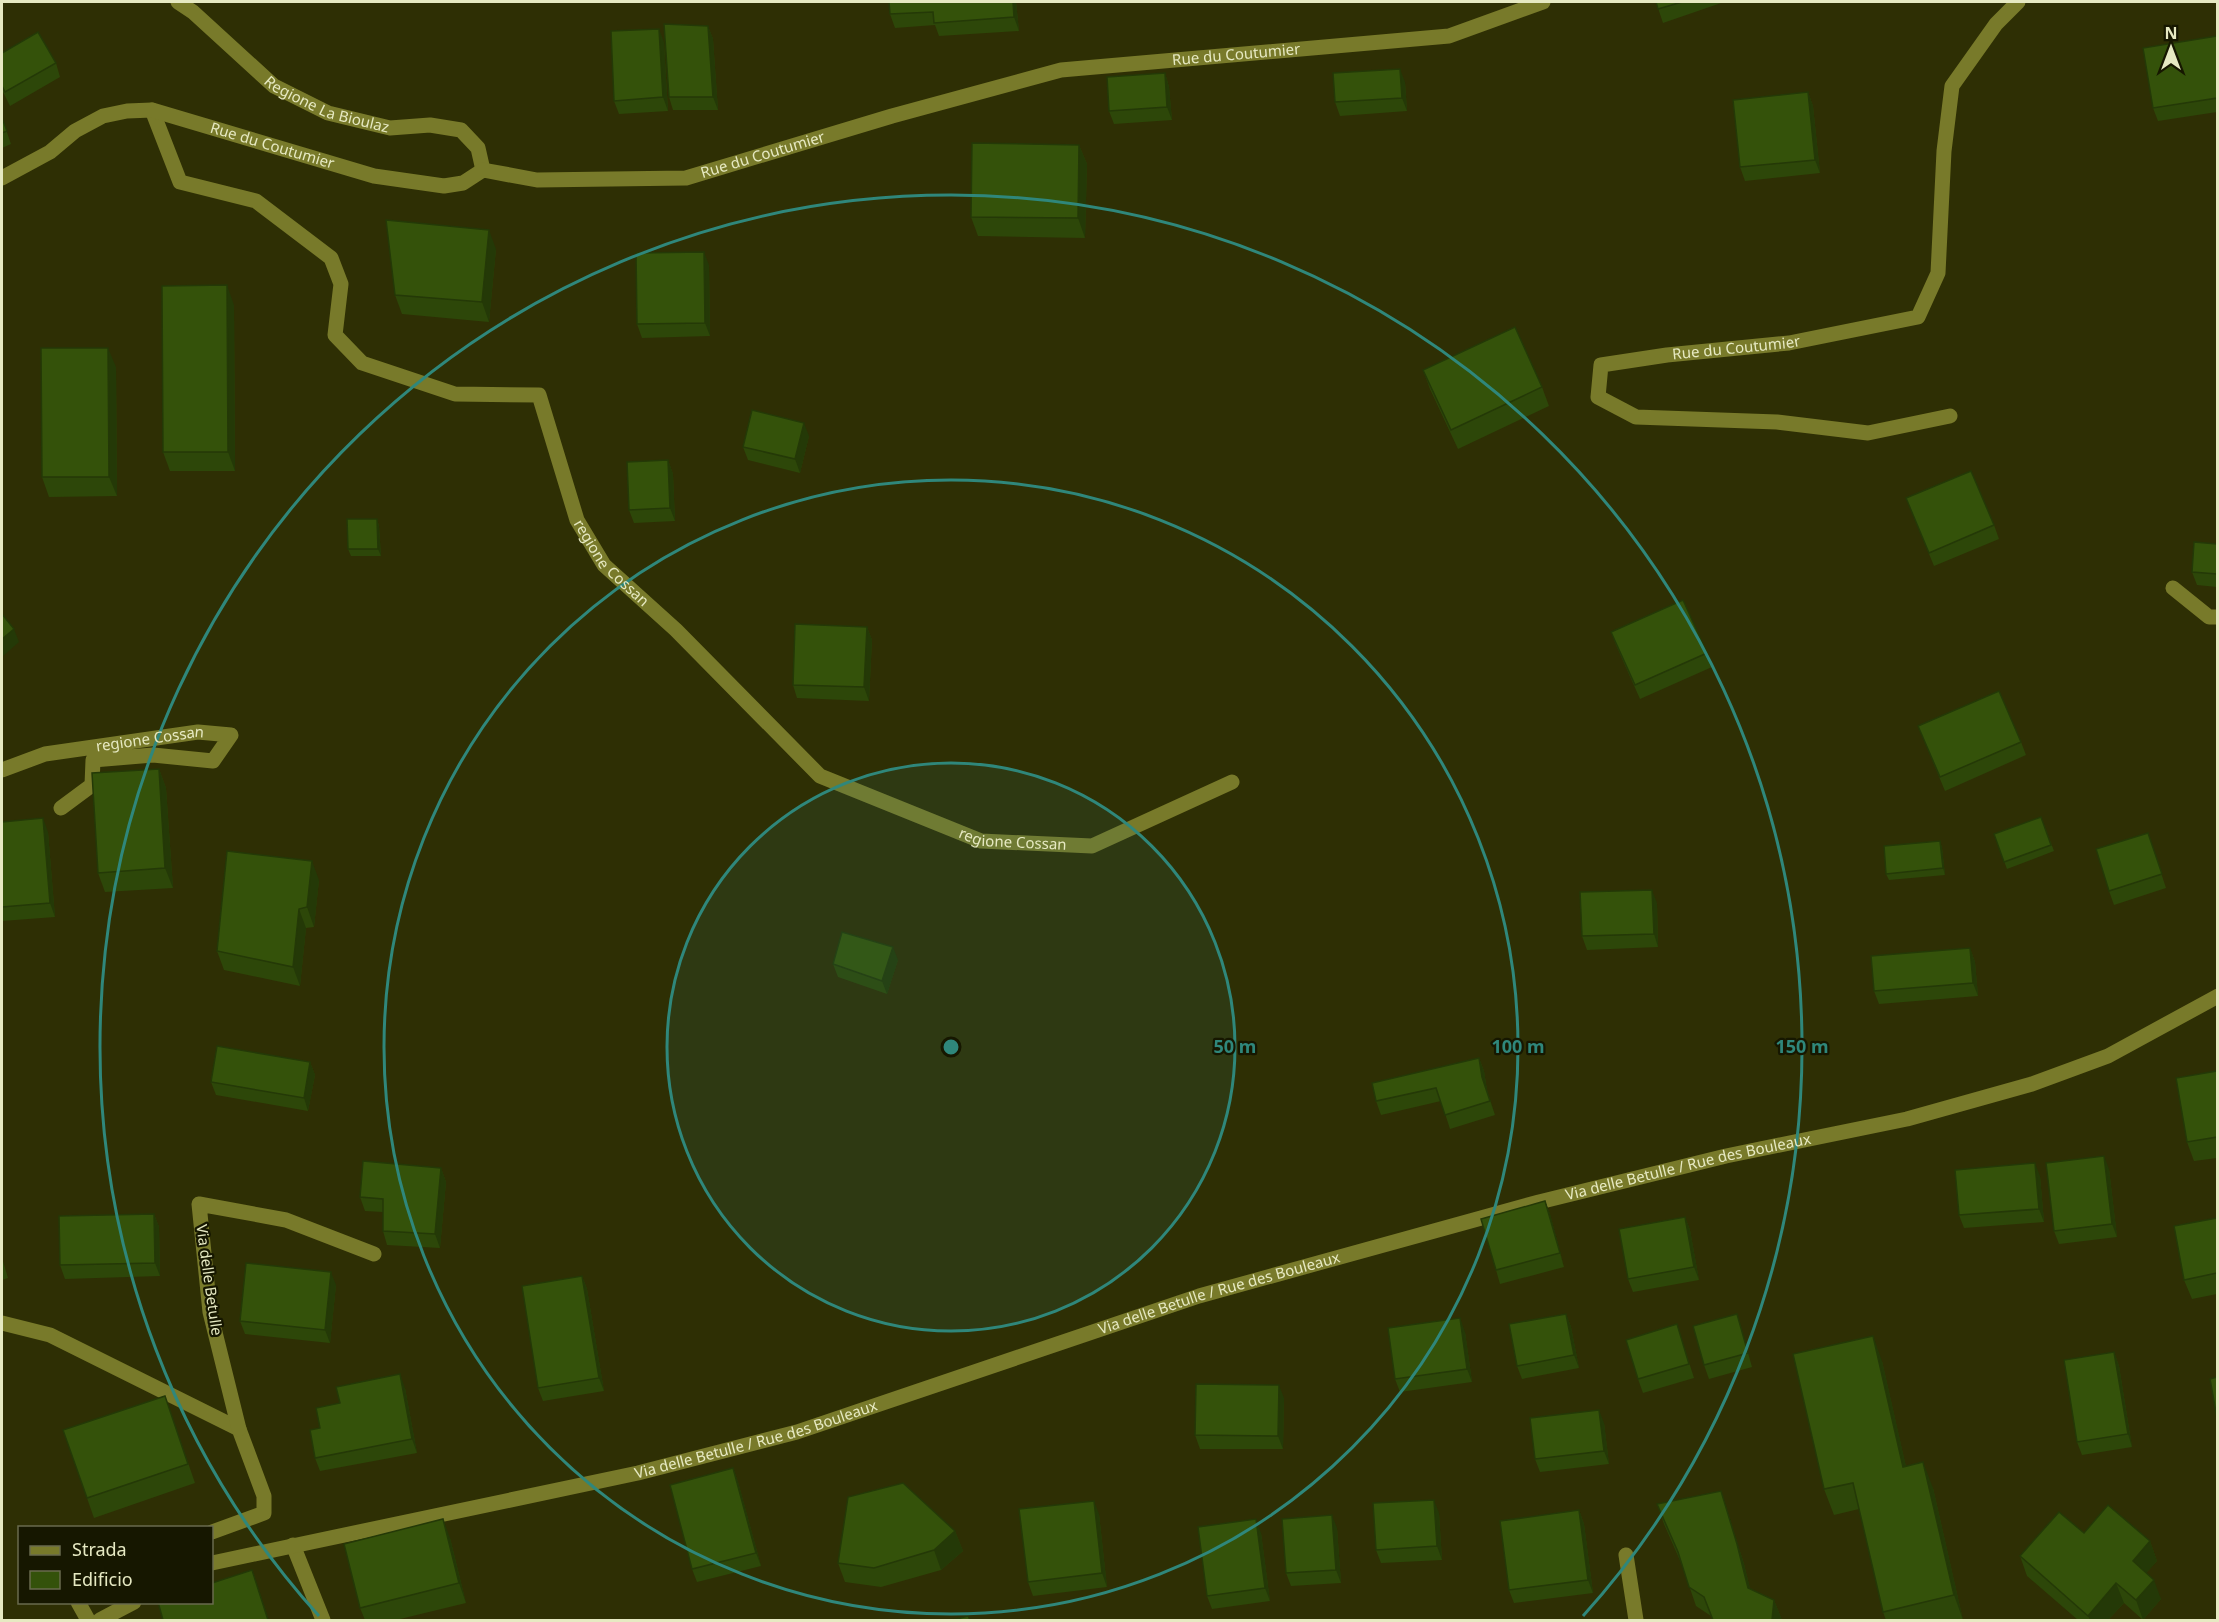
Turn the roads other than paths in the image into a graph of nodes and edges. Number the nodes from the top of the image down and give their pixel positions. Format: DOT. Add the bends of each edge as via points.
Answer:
graph roads {
  1 [pos="178,2"];
  2 [pos="1543,2"];
  3 [pos="2018,2"];
  4 [pos="152,110"];
  5 [pos="483,170"];
  6 [pos="2,178"];
  7 [pos="1950,416"];
  8 [pos="2173,588"];
  9 [pos="2217,617"];
  10 [pos="2,770"];
  11 [pos="1232,782"];
  12 [pos="61,808"];
  13 [pos="2217,996"];
  14 [pos="374,1254"];
  15 [pos="2,1323"];
  16 [pos="239,1429"];
  17 [pos="213,1532"];
  18 [pos="293,1545"];
  19 [pos="1626,1555"];
  20 [pos="213,1563"];
  21 [pos="79,1604"];
  22 [pos="130,1604"];
  23 [pos="88,1620"];
  24 [pos="100,1620"];
  25 [pos="323,1620"];
  26 [pos="1636,1620"];
  1 -- 5 [label="street, Regione La Bioulaz" via="274,86 328,113 390,128 430,125 461,130 477,148"];
  2 -- 5 [label="street, Rue du Coutumier" via="1449,36 1061,70 686,178 537,180"];
  3 -- 7 [label="street, Rue du Coutumier" via="1996,24 1952,86 1944,151 1938,273 1918,317 1789,343 1601,365 1598,397 1636,417 1777,422 1868,433"];
  4 -- 5 [label="street, Rue du Coutumier" via="374,176 444,186 462,183"];
  4 -- 6 [label="street, Rue du Coutumier" via="103,116"];
  4 -- 11 [label="street, regione Cossan" via="180,182 256,201 331,258 341,284 335,335 362,363 455,394 539,395 577,520 604,565 676,630 820,776 981,841 1092,846"];
  8 -- 9 [label="street" via="2209,617"];
  10 -- 12 [label="street, regione Cossan" via="45,754 198,732 231,735 213,761 153,756 93,760 92,785"];
  13 -- 18 [label="street, Via delle Betulle / Rue des Bouleaux" via="2108,1056 2032,1084 1907,1119 1726,1156 1539,1202 1210,1293 786,1435 638,1473"];
  14 -- 16 [label="street, Via delle Betulle" via="286,1220 199,1204 210,1312"];
  15 -- 16 [label="street" via="50,1335"];
  16 -- 17 [label="street, Via delle Betulle" via="264,1496 264,1513"];
  18 -- 20 [label="street, Via delle Betulle / Rue des Bouleaux"];
  18 -- 25 [label="street"];
  19 -- 26 [label="street"];
  21 -- 23 [label="street"];
  22 -- 24 [label="street"];
}
